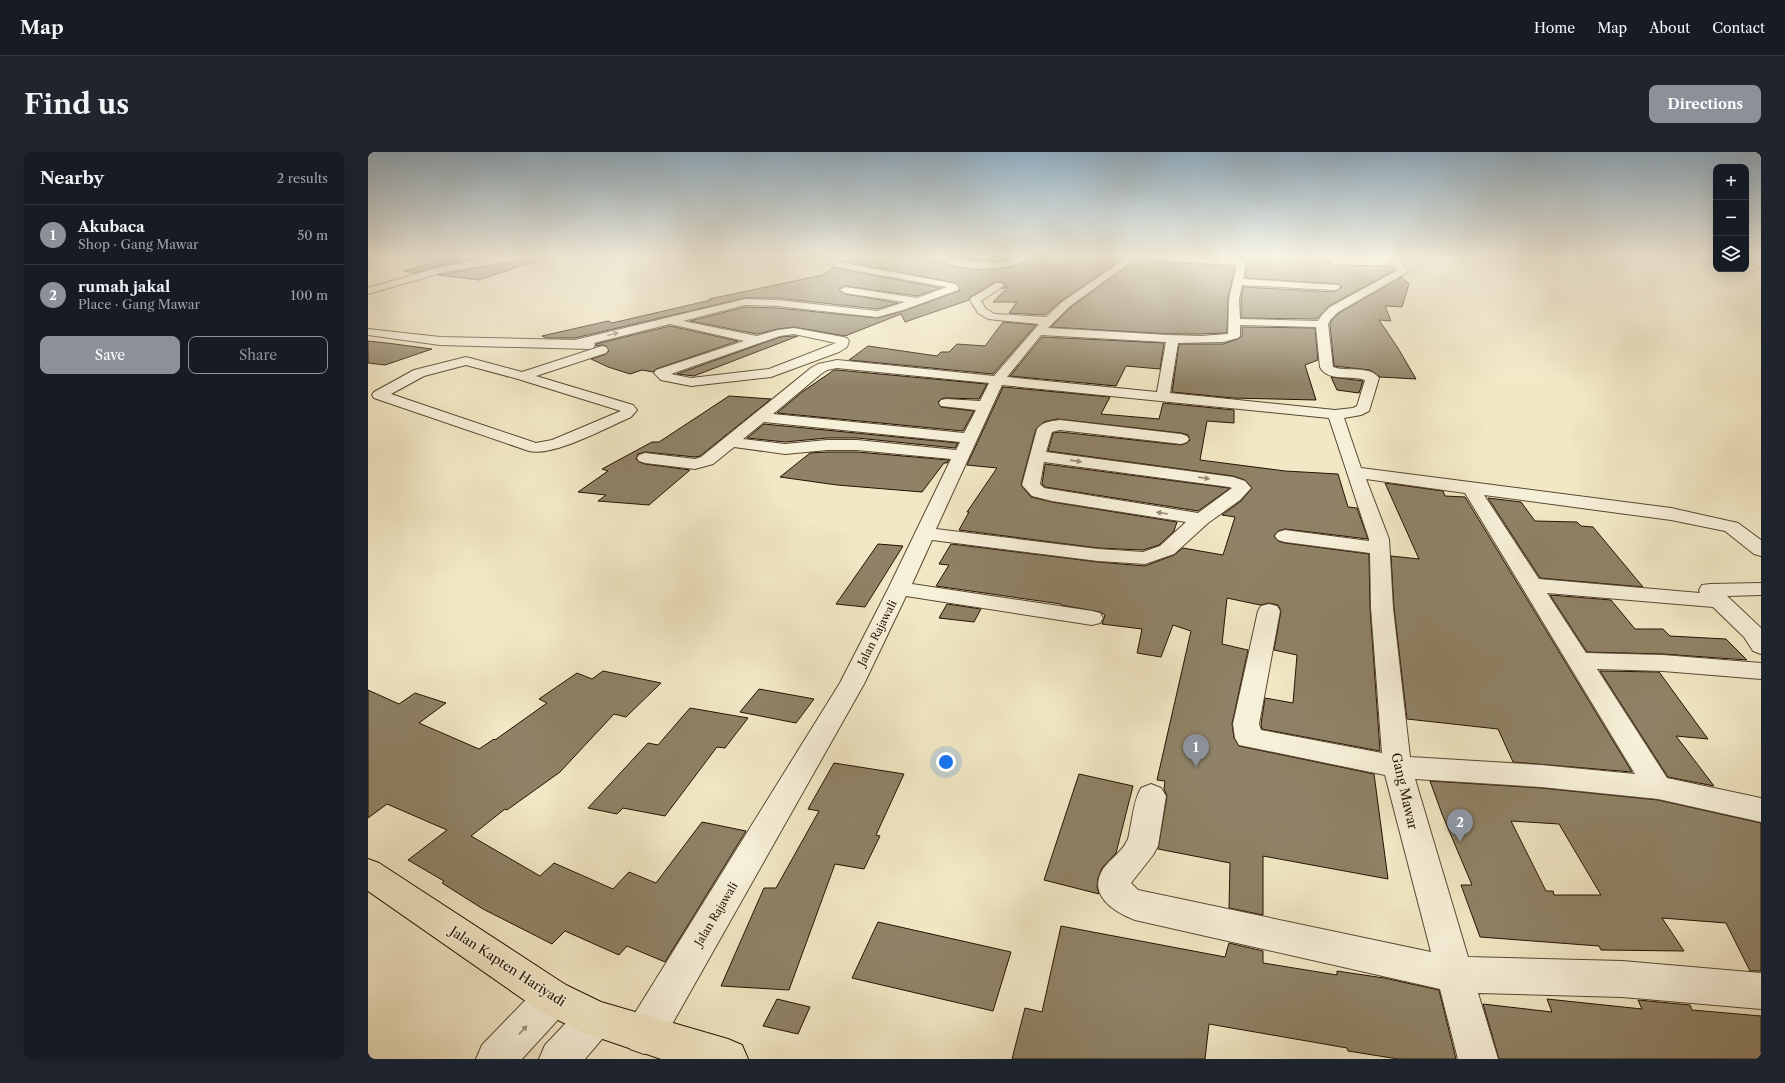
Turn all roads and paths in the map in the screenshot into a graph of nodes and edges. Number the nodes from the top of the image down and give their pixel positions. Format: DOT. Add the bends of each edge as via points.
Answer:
graph roads {
  1 [pos="903,299"];
  2 [pos="926,299"];
  3 [pos="976,299"];
  4 [pos="1072,299"];
  5 [pos="1234,299"];
  6 [pos="1353,299"];
  7 [pos="1331,300"];
  8 [pos="762,302"];
  9 [pos="919,302"];
  10 [pos="1349,302"];
  11 [pos="670,320"];
  12 [pos="1235,322"];
  13 [pos="1322,324"];
  14 [pos="686,325"];
  15 [pos="1043,326"];
  16 [pos="368,332"];
  17 [pos="1173,338"];
  18 [pos="758,340"];
  19 [pos="575,344"];
  20 [pos="608,348"];
  21 [pos="523,376"];
  22 [pos="998,379"];
  23 [pos="1163,395"];
  24 [pos="946,403"];
  25 [pos="984,406"];
  26 [pos="1335,414"];
  27 [pos="760,416"];
  28 [pos="1181,439"];
  29 [pos="731,442"];
  30 [pos="965,446"];
  31 [pos="1037,456"];
  32 [pos="645,458"];
  33 [pos="1354,471"];
  34 [pos="1471,488"];
  35 [pos="1201,519"];
  36 [pos="924,533"];
  37 [pos="1285,536"];
  38 [pos="1379,548"];
  39 [pos="1761,550"];
  40 [pos="1531,585"];
  41 [pos="899,589"];
  42 [pos="1761,589"];
  43 [pos="1719,601"];
  44 [pos="1269,612"];
  45 [pos="1092,618"];
  46 [pos="1761,646"];
  47 [pos="1579,661"];
  48 [pos="1761,670"];
  49 [pos="1397,767"];
  50 [pos="1658,788"];
  51 [pos="1150,796"];
  52 [pos="1761,810"];
  53 [pos="368,873"];
  54 [pos="1455,975"];
  55 [pos="1761,991"];
  56 [pos="553,998"];
  57 [pos="595,1019"];
  58 [pos="644,1035"];
  59 [pos="496,1059"];
  60 [pos="559,1059"];
  61 [pos="728,1059"];
  62 [pos="1478,1059"];
  1 -- 9 [label="street"];
  2 -- 9 [label="street"];
  3 -- 15 [label="street" via="985,314"];
  4 -- 15 [label="street, Jalan Rajawali"];
  5 -- 12 [label="street"];
  6 -- 10 [label="street"];
  7 -- 10 [label="street"];
  8 -- 9 [label="street" via="873,314"];
  8 -- 11 [label="street" via="738,304"];
  8 -- 14 [label="street"];
  10 -- 13 [label="street" via="1324,317"];
  11 -- 14 [label="street"];
  19 -- 11 [label="street, one-way"];
  12 -- 13 [label="street"];
  12 -- 17 [label="street" via="1234,336 1231,338"];
  13 -- 26 [label="street" via="1327,369 1331,372 1361,374 1372,378 1364,408 1356,412"];
  14 -- 18 [label="street"];
  14 -- 20 [label="street"];
  15 -- 17 [label="street"];
  15 -- 22 [label="street, Jalan Rajawali"];
  16 -- 19 [label="street" via="440,341"];
  17 -- 23 [label="street"];
  18 -- 18 [label="street" via="778,333 803,331 842,341 844,344 771,373 690,382 662,374 664,371"];
  19 -- 20 [label="street"];
  20 -- 21 [label="street"];
  21 -- 21 [label="street" via="630,410 556,444 535,448 379,395 419,373 460,361"];
  22 -- 23 [label="street"];
  22 -- 25 [label="street, Jalan Rajawali"];
  22 -- 27 [label="street" via="837,364 816,371"];
  23 -- 26 [label="street"];
  24 -- 25 [label="street"];
  25 -- 30 [label="street, Jalan Rajawali"];
  26 -- 33 [label="street, Gang Mawar"];
  27 -- 29 [label="street"];
  27 -- 30 [label="street"];
  28 -- 31 [label="street" via="1060,425 1045,429"];
  29 -- 30 [label="street" via="785,449 827,445"];
  29 -- 32 [label="street" via="707,462 699,464"];
  30 -- 36 [label="street, Jalan Rajawali"];
  35 -- 31 [label="street, one-way" via="1038,492 1031,485"];
  31 -- 35 [label="street, one-way" via="1233,482 1242,488"];
  33 -- 34 [label="street"];
  33 -- 38 [label="street, Gang Mawar" via="1378,538"];
  34 -- 39 [label="street" via="1671,514 1731,527"];
  34 -- 40 [label="street"];
  35 -- 36 [label="street" via="1167,550 1145,558 1098,555"];
  36 -- 41 [label="street, Jalan Rajawali"];
  37 -- 38 [label="street"];
  38 -- 49 [label="street, Gang Mawar"];
  40 -- 43 [label="street"];
  40 -- 47 [label="street"];
  41 -- 45 [label="street"];
  41 -- 58 [label="street, Jalan Rajawali" via="852,684"];
  42 -- 43 [label="street" via="1710,590"];
  43 -- 46 [label="street" via="1753,633"];
  44 -- 49 [label="street" via="1246,724 1249,738"];
  47 -- 48 [label="street" via="1664,663"];
  47 -- 50 [label="street"];
  49 -- 50 [label="street" via="1541,776"];
  49 -- 54 [label="street, Gang Mawar"];
  50 -- 52 [label="street"];
  51 -- 54 [label="street" via="1142,846 1115,879 1116,891 1125,901"];
  53 -- 56 [label="main road, Jalan Kapten Hariyadi"];
  54 -- 55 [label="street" via="1622,979"];
  54 -- 62 [label="street, Gang Mawar"];
  56 -- 57 [label="main road, Jalan Kapten Hariyadi"];
  59 -- 56 [label="street, one-way"];
  57 -- 58 [label="main road, Jalan Kapten Hariyadi"];
  57 -- 60 [label="street"];
  58 -- 61 [label="main road, Jalan Kapten Hariyadi"];
}
